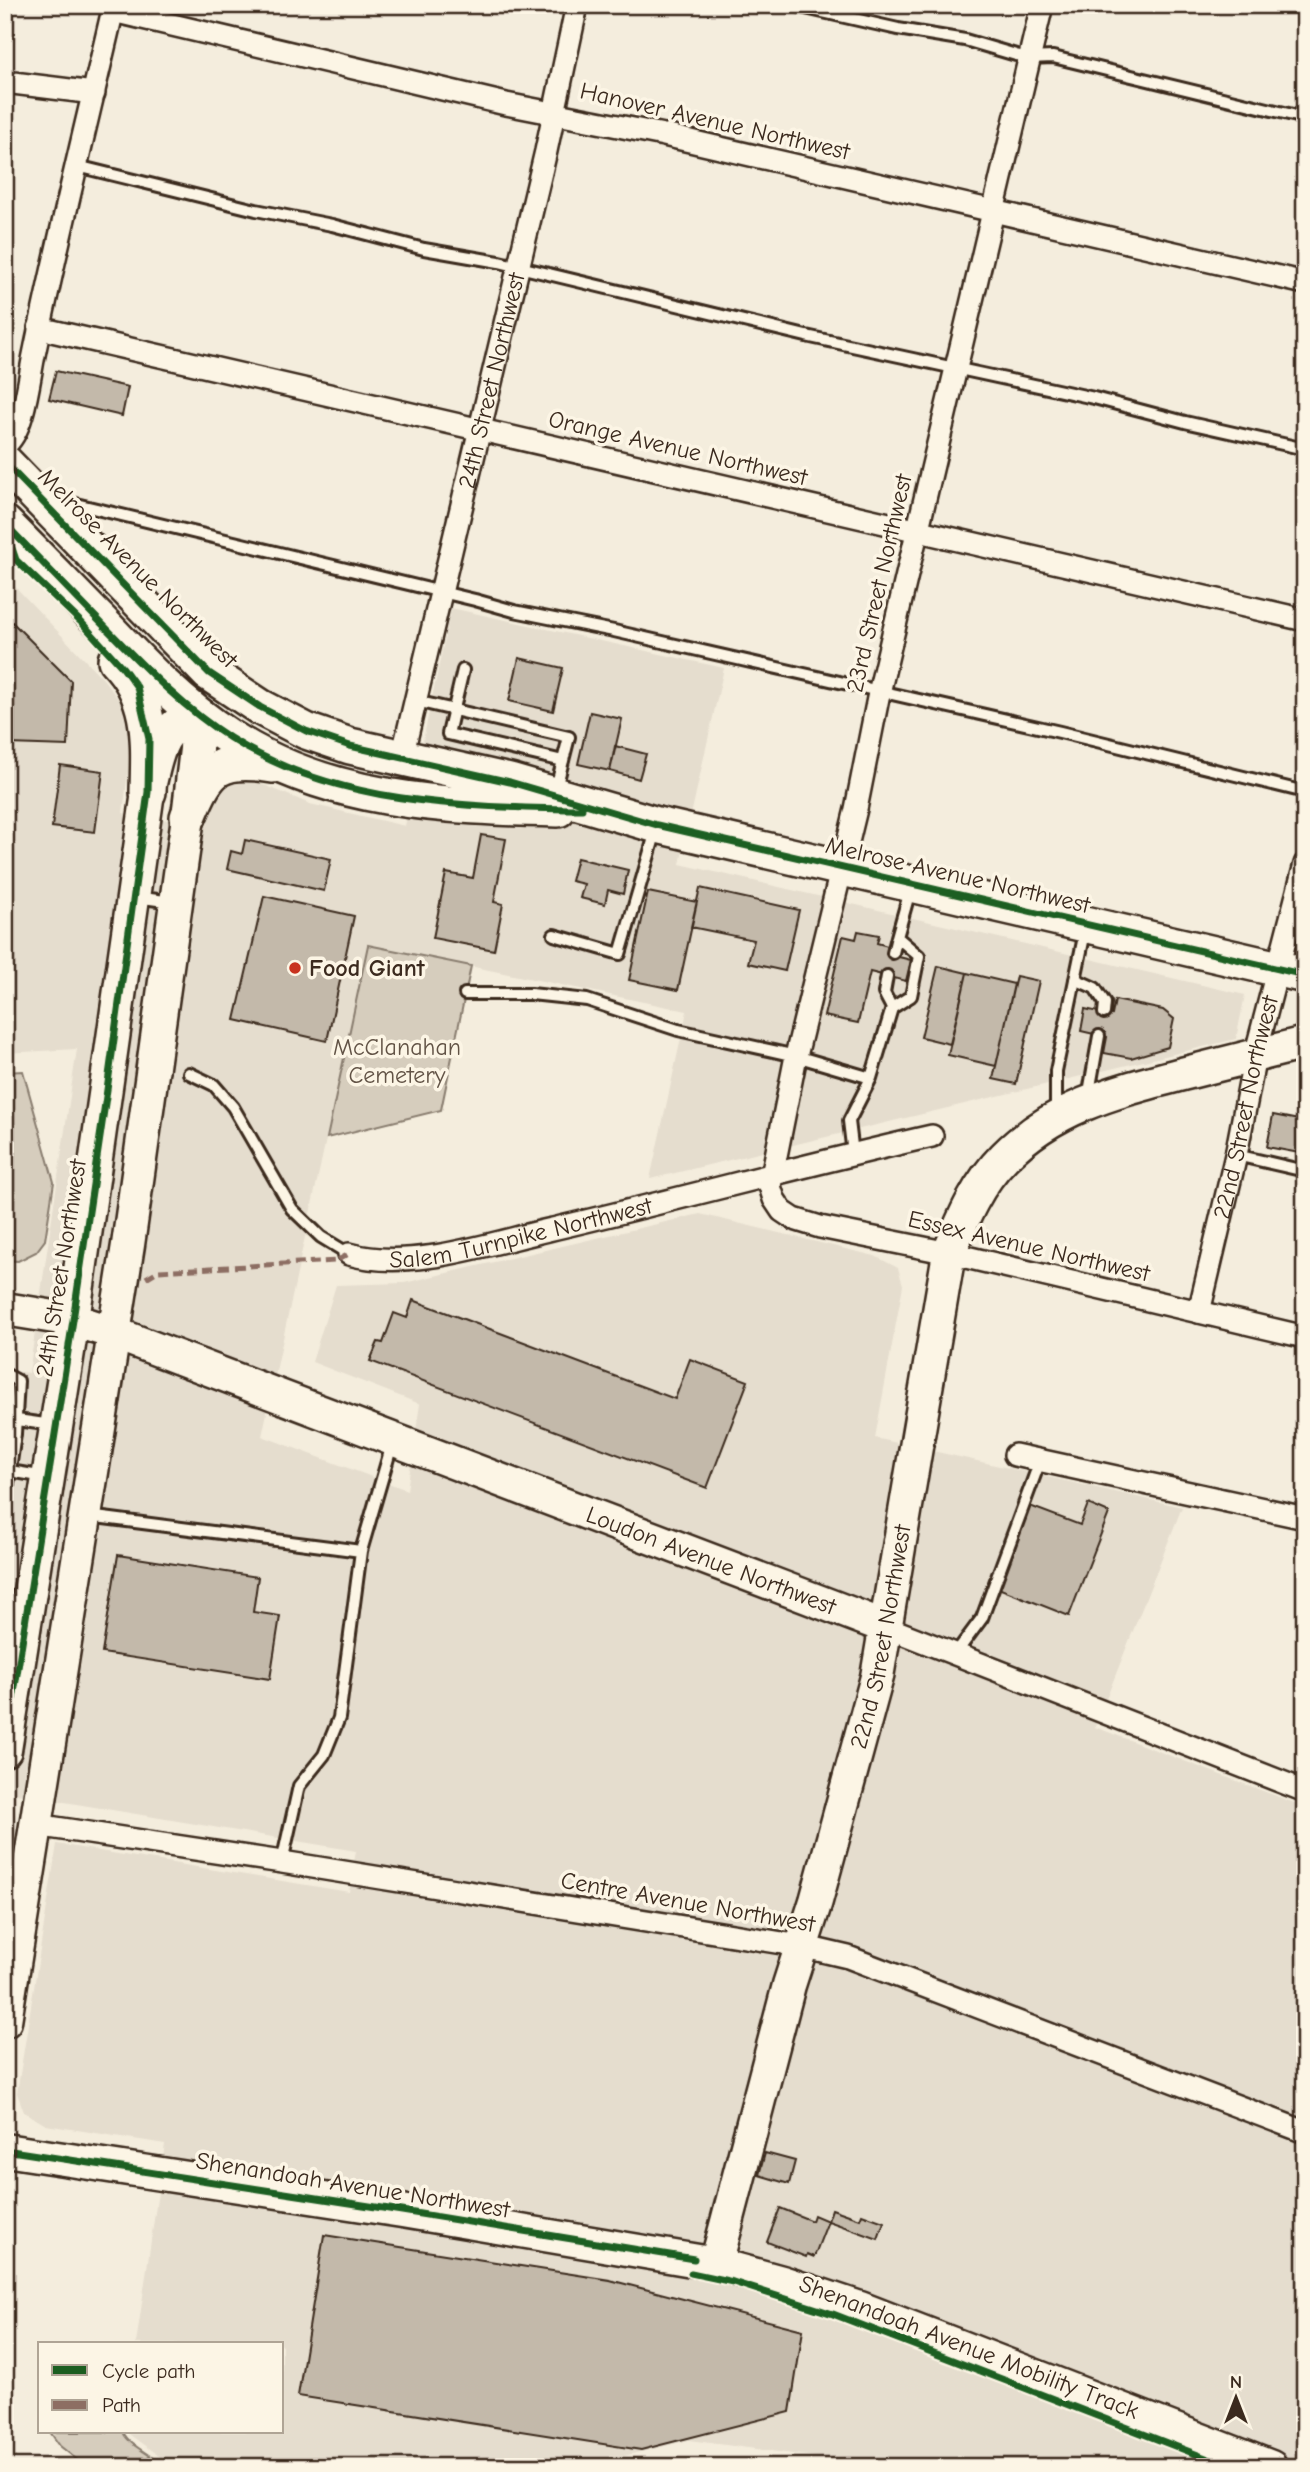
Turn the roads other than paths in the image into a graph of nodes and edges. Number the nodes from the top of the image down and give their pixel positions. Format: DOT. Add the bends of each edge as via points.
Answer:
graph roads {
  1 [pos="577,5"];
  2 [pos="792,5"];
  3 [pos="1042,5"];
  4 [pos="113,8"];
  5 [pos="1029,58"];
  6 [pos="5,82"];
  7 [pos="94,93"];
  8 [pos="554,112"];
  9 [pos="1305,118"];
  10 [pos="77,166"];
  11 [pos="992,211"];
  12 [pos="519,267"];
  13 [pos="1305,283"];
  14 [pos="39,328"];
  15 [pos="956,367"];
  16 [pos="479,430"];
  17 [pos="5,444"];
  18 [pos="1305,449"];
  19 [pos="5,463"];
  20 [pos="38,495"];
  21 [pos="5,526"];
  22 [pos="918,530"];
  23 [pos="440,592"];
  24 [pos="1305,620"];
  25 [pos="167,630"];
  26 [pos="463,670"];
  27 [pos="879,693"];
  28 [pos="416,701"];
  29 [pos="453,710"];
  30 [pos="197,713"];
  31 [pos="402,757"];
  32 [pos="563,761"];
  33 [pos="287,767"];
  34 [pos="148,792"];
  35 [pos="1305,792"];
  36 [pos="555,795"];
  37 [pos="603,810"];
  38 [pos="188,817"];
  39 [pos="657,825"];
  40 [pos="1305,864"];
  41 [pos="842,867"];
  42 [pos="912,884"];
  43 [pos="134,896"];
  44 [pos="176,902"];
  45 [pos="1086,924"];
  46 [pos="554,934"];
  47 [pos="897,937"];
  48 [pos="893,953"];
  49 [pos="1292,972"];
  50 [pos="887,976"];
  51 [pos="1075,979"];
  52 [pos="465,994"];
  53 [pos="892,1008"];
  54 [pos="1104,1013"];
  55 [pos="1100,1036"];
  56 [pos="1305,1043"];
  57 [pos="796,1056"];
  58 [pos="1255,1056"];
  59 [pos="189,1073"];
  60 [pos="871,1077"];
  61 [pos="1087,1102"];
  62 [pos="1056,1115"];
  63 [pos="932,1136"];
  64 [pos="853,1154"];
  65 [pos="1236,1154"];
  66 [pos="1305,1171"];
  67 [pos="771,1174"];
  68 [pos="949,1253"];
  69 [pos="349,1254"];
  70 [pos="5,1309"];
  71 [pos="1199,1312"];
  72 [pos="73,1321"];
  73 [pos="114,1333"];
  74 [pos="1305,1337"];
  75 [pos="5,1374"];
  76 [pos="17,1420"];
  77 [pos="55,1426"];
  78 [pos="10,1434"];
  79 [pos="394,1439"];
  80 [pos="1015,1455"];
  81 [pos="1040,1461"];
  82 [pos="10,1471"];
  83 [pos="47,1478"];
  84 [pos="5,1504"];
  85 [pos="85,1515"];
  86 [pos="1305,1518"];
  87 [pos="362,1551"];
  88 [pos="886,1627"];
  89 [pos="956,1653"];
  90 [pos="10,1688"];
  91 [pos="5,1750"];
  92 [pos="1305,1791"];
  93 [pos="36,1825"];
  94 [pos="282,1862"];
  95 [pos="801,1946"];
  96 [pos="5,2021"];
  97 [pos="1305,2132"];
  98 [pos="5,2150"];
  99 [pos="716,2264"];
  100 [pos="1271,2467"];
  1 -- 8 [label="street, 24th Street Northwest"];
  2 -- 5 [label="lane" via="965,40"];
  3 -- 5 [label="street, 23rd Street Northwest"];
  4 -- 7 [label="street"];
  4 -- 8 [label="street, Hanover Avenue Northwest"];
  5 -- 9 [label="lane" via="1053,57"];
  5 -- 11 [label="street, 23rd Street Northwest"];
  6 -- 7 [label="street"];
  7 -- 10 [label="street"];
  8 -- 11 [label="street, Hanover Avenue Northwest"];
  8 -- 12 [label="street, 24th Street Northwest"];
  10 -- 12 [label="lane" via="424,250"];
  10 -- 14 [label="street"];
  11 -- 13 [label="street, Hanover Avenue Northwest"];
  11 -- 15 [label="street, 23rd Street Northwest"];
  12 -- 15 [label="lane"];
  12 -- 16 [label="street, 24th Street Northwest"];
  14 -- 16 [label="street, Orange Avenue Northwest"];
  14 -- 17 [label="street" via="21,414 14,437"];
  15 -- 18 [label="lane"];
  15 -- 22 [label="street, 23rd Street Northwest"];
  16 -- 22 [label="street, Orange Avenue Northwest"];
  16 -- 23 [label="street, 24th Street Northwest"];
  19 -- 20 [label="main road, Melrose Avenue Northwest"];
  20 -- 23 [label="lane"];
  20 -- 25 [label="main road, Melrose Avenue Northwest"];
  21 -- 30 [label="main road, Melrose Avenue Northwest" via="158,681"];
  21 -- 34 [label="main road" via="16,560 82,623 137,687 149,739"];
  22 -- 24 [label="street, Orange Avenue Northwest"];
  22 -- 27 [label="street, 23rd Street Northwest"];
  23 -- 27 [label="lane"];
  23 -- 28 [label="street, 24th Street Northwest"];
  25 -- 30 [label="main road" via="188,666"];
  25 -- 31 [label="main road, Melrose Avenue Northwest" via="209,673 260,707 306,731"];
  26 -- 29 [label="lane"];
  27 -- 35 [label="lane"];
  27 -- 41 [label="street, 23rd Street Northwest"];
  28 -- 29 [label="lane"];
  28 -- 31 [label="street, 24th Street Northwest"];
  29 -- 32 [label="lane" via="448,734"];
  29 -- 32 [label="lane" via="569,737"];
  30 -- 31 [label="main road" via="241,716 303,748 356,766 374,769"];
  30 -- 33 [label="main road, Melrose Avenue Northwest" via="231,738"];
  30 -- 34 [label="street, 24th Street Northwest" via="168,731"];
  30 -- 38 [label="street"];
  31 -- 36 [label="main road, Melrose Avenue Northwest"];
  32 -- 36 [label="lane"];
  33 -- 37 [label="main road, Melrose Avenue Northwest" via="341,786 415,801"];
  33 -- 38 [label="main road" via="249,761 214,770"];
  34 -- 43 [label="street, 24th Street Northwest"];
  36 -- 37 [label="main road, Melrose Avenue Northwest"];
  37 -- 39 [label="main road, Melrose Avenue Northwest"];
  38 -- 44 [label="street"];
  39 -- 41 [label="main road, Melrose Avenue Northwest"];
  39 -- 46 [label="lane" via="620,954"];
  40 -- 49 [label="street, 22nd Street Northwest"];
  41 -- 42 [label="main road, Melrose Avenue Northwest"];
  41 -- 57 [label="street, 23rd Street Northwest"];
  42 -- 45 [label="main road, Melrose Avenue Northwest"];
  42 -- 47 [label="lane"];
  43 -- 44 [label="lane"];
  43 -- 72 [label="street, 24th Street Northwest"];
  44 -- 73 [label="street"];
  45 -- 49 [label="main road, Melrose Avenue Northwest"];
  45 -- 51 [label="lane"];
  47 -- 48 [label="lane"];
  47 -- 53 [label="lane" via="919,956 911,996"];
  49 -- 58 [label="street, 22nd Street Northwest"];
  50 -- 53 [label="lane" via="884,993"];
  51 -- 54 [label="lane" via="1095,988 1105,1003"];
  51 -- 62 [label="lane" via="1056,1071"];
  52 -- 57 [label="lane" via="587,1000 678,1031"];
  53 -- 60 [label="lane"];
  55 -- 61 [label="lane"];
  56 -- 58 [label="street"];
  57 -- 60 [label="lane"];
  57 -- 67 [label="street, 23rd Street Northwest"];
  58 -- 61 [label="street, 22nd Street Northwest"];
  58 -- 65 [label="street, 22nd Street Northwest"];
  59 -- 69 [label="lane, Salem Turnpike Northwest" via="214,1085 233,1107 292,1209 321,1237"];
  60 -- 64 [label="lane" via="849,1121"];
  61 -- 62 [label="street, 22nd Street Northwest"];
  62 -- 68 [label="street, 22nd Street Northwest" via="1019,1143 984,1182"];
  63 -- 64 [label="street, Salem Turnpike Northwest"];
  64 -- 67 [label="street, Salem Turnpike Northwest"];
  65 -- 66 [label="lane"];
  65 -- 71 [label="street, 22nd Street Northwest"];
  67 -- 68 [label="street, Essex Avenue Northwest" via="774,1199 794,1219"];
  67 -- 69 [label="street, Salem Turnpike Northwest" via="435,1255 391,1261"];
  68 -- 71 [label="street, Essex Avenue Northwest"];
  68 -- 88 [label="street, 22nd Street Northwest"];
  70 -- 72 [label="street"];
  71 -- 74 [label="street, Essex Avenue Northwest"];
  72 -- 73 [label="street"];
  72 -- 77 [label="street, 24th Street Northwest"];
  73 -- 79 [label="street, Loudon Avenue Northwest"];
  73 -- 85 [label="street"];
  75 -- 76 [label="lane" via="18,1381"];
  76 -- 77 [label="lane"];
  76 -- 78 [label="lane"];
  77 -- 83 [label="street, 24th Street Northwest"];
  78 -- 82 [label="lane"];
  79 -- 87 [label="lane"];
  79 -- 88 [label="street, Loudon Avenue Northwest"];
  80 -- 81 [label="street"];
  81 -- 86 [label="street"];
  81 -- 89 [label="lane" via="982,1618"];
  82 -- 83 [label="lane"];
  82 -- 84 [label="lane"];
  83 -- 90 [label="street, 24th Street Northwest"];
  85 -- 87 [label="lane"];
  85 -- 93 [label="street"];
  87 -- 94 [label="lane" via="339,1718 324,1755 299,1786"];
  88 -- 89 [label="street, Loudon Avenue Northwest"];
  88 -- 95 [label="street, 22nd Street Northwest" via="873,1690"];
  89 -- 92 [label="street, Loudon Avenue Northwest"];
  90 -- 91 [label="street, 24th Street Northwest"];
  93 -- 94 [label="street, Centre Avenue Northwest"];
  93 -- 96 [label="street"];
  94 -- 95 [label="street, Centre Avenue Northwest"];
  95 -- 97 [label="street, Centre Avenue Northwest" via="848,1957"];
  95 -- 99 [label="street, 22nd Street Northwest"];
  98 -- 99 [label="street, Shenandoah Avenue Northwest"];
  99 -- 100 [label="street, Shenandoah Avenue Northwest" via="860,2308"];
}
